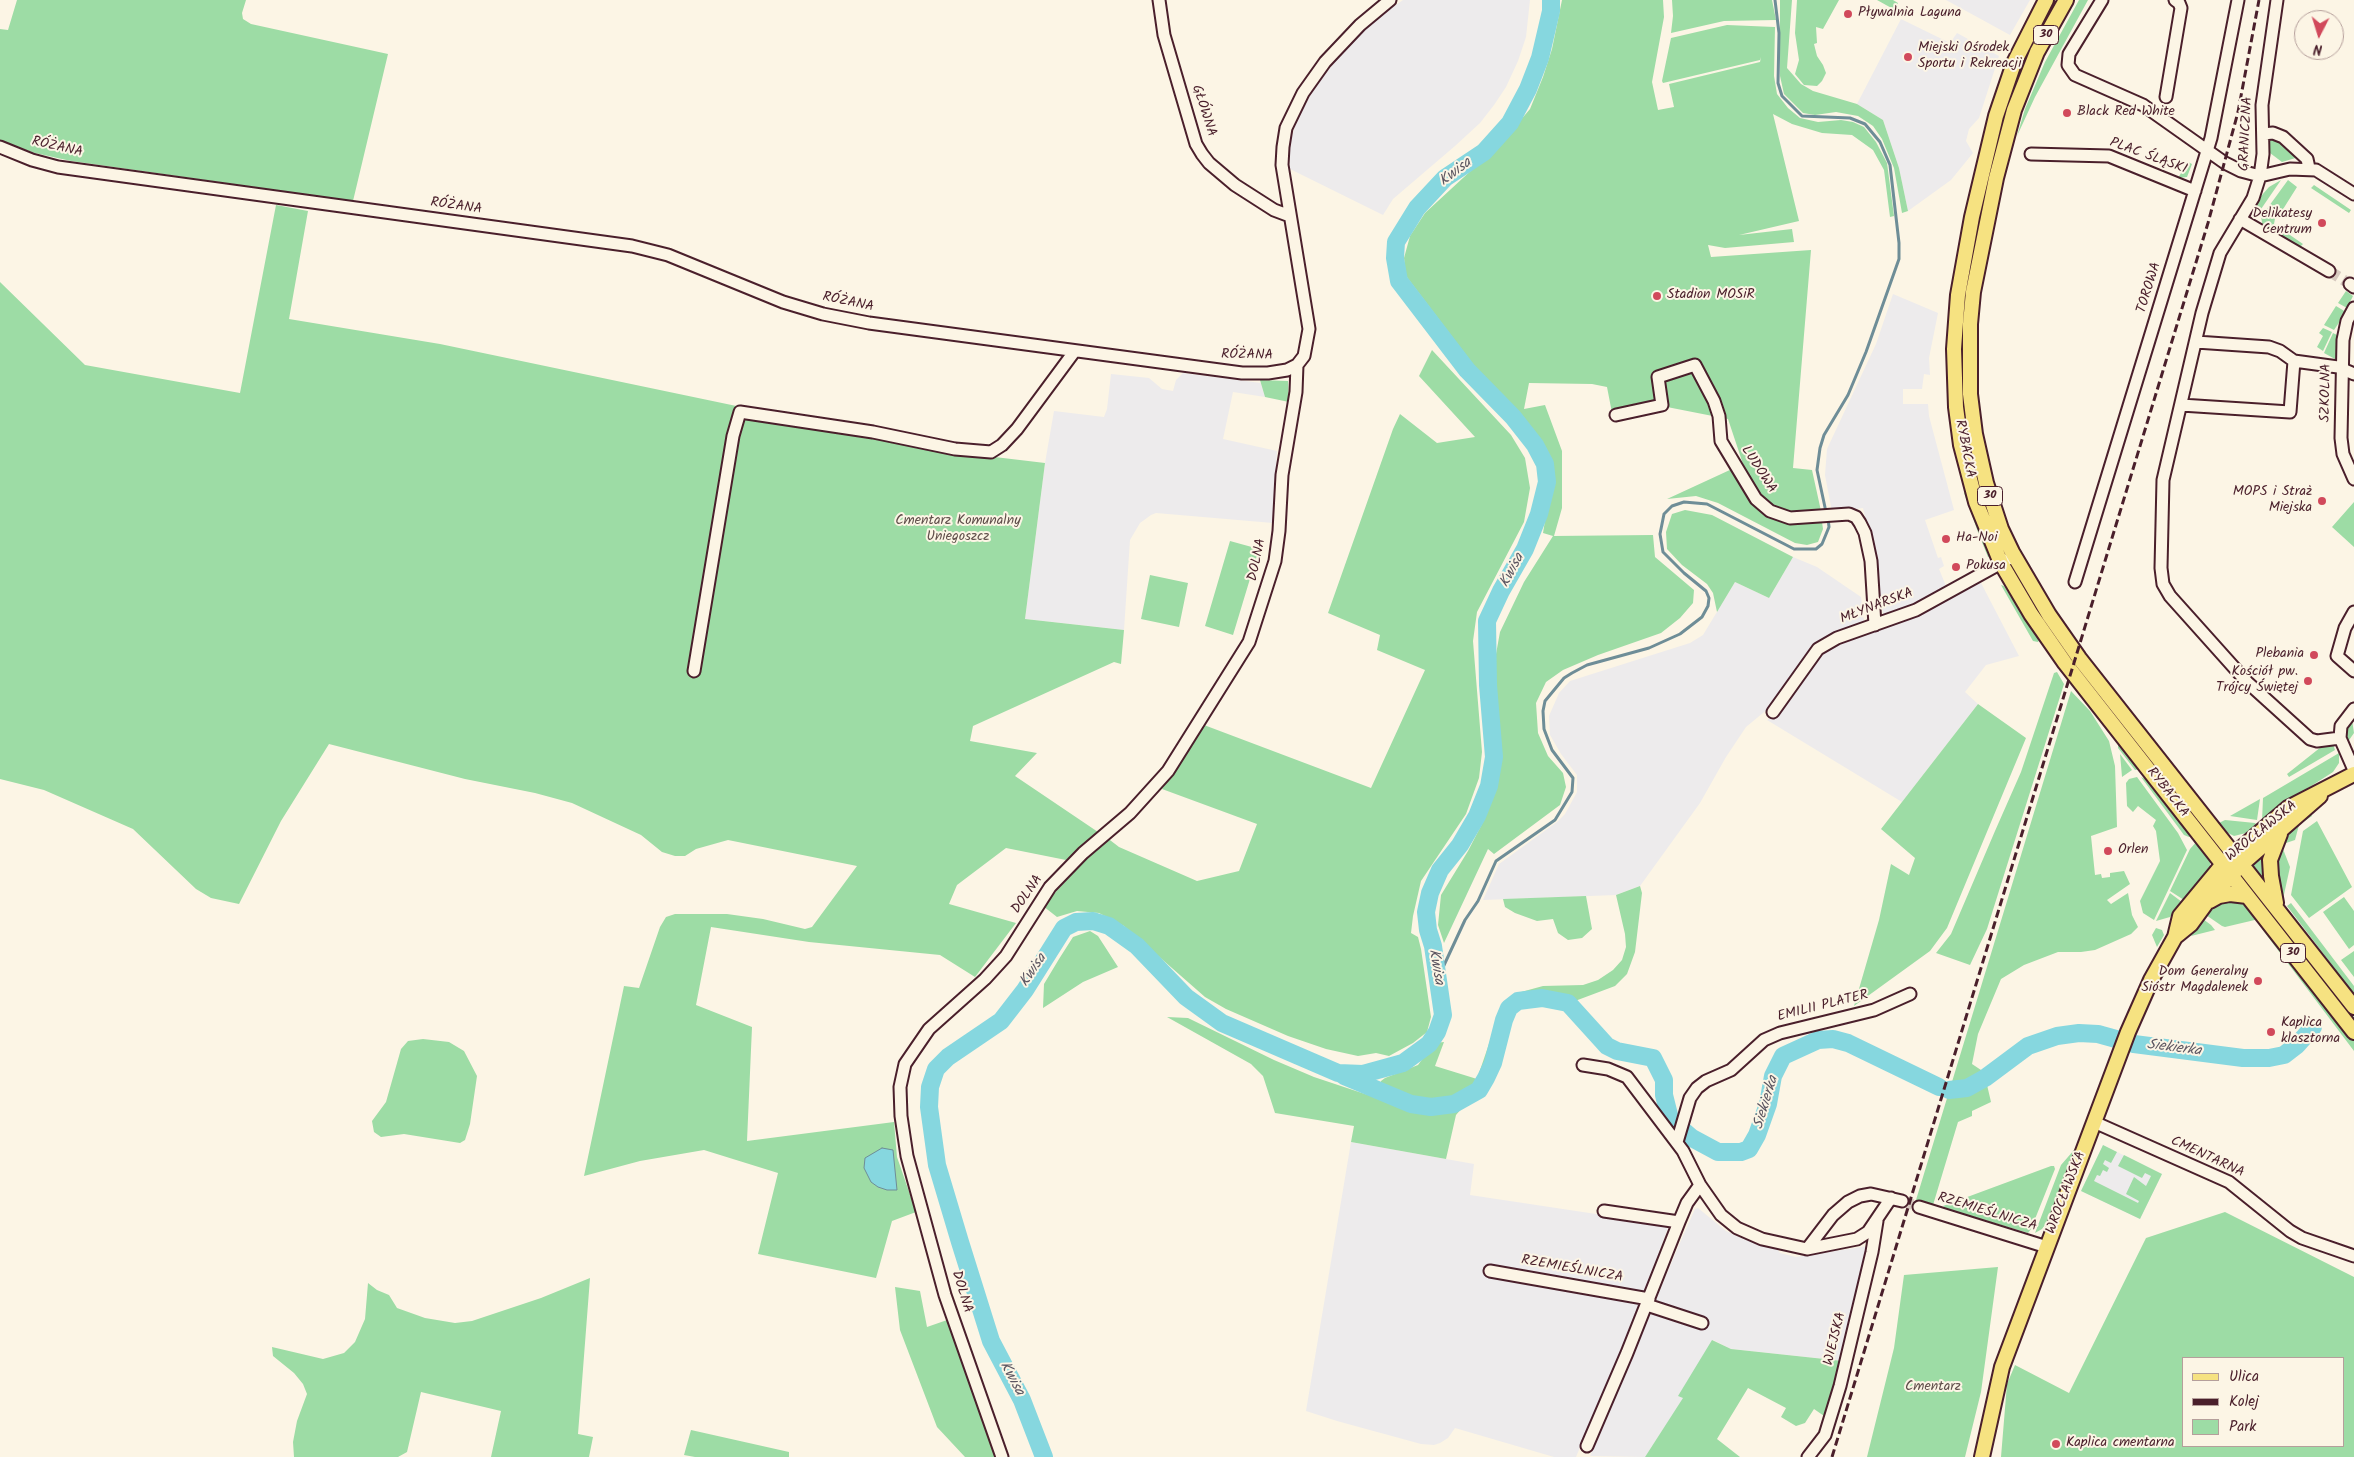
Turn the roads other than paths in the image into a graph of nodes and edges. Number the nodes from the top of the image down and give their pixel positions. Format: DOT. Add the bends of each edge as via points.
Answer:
graph roads {
  1 [pos="1159,0"];
  2 [pos="1390,0"];
  3 [pos="2046,0"];
  4 [pos="2066,0"];
  5 [pos="2102,0"];
  6 [pos="2175,0"];
  7 [pos="2238,0"];
  8 [pos="2277,0"];
  9 [pos="2166,97"];
  10 [pos="2263,134"];
  11 [pos="0,146"];
  12 [pos="2207,151"];
  13 [pos="2031,154"];
  14 [pos="2309,168"];
  15 [pos="2260,176"];
  16 [pos="2195,191"];
  17 [pos="2354,194"];
  18 [pos="1290,216"];
  19 [pos="2240,219"];
  20 [pos="2329,271"];
  21 [pos="2354,308"];
  22 [pos="2196,342"];
  23 [pos="1074,352"];
  24 [pos="2294,361"];
  25 [pos="1297,365"];
  26 [pos="2342,368"];
  27 [pos="2354,374"];
  28 [pos="2182,405"];
  29 [pos="1616,415"];
  30 [pos="2354,479"];
  31 [pos="2014,556"];
  32 [pos="2001,563"];
  33 [pos="2075,582"];
  34 [pos="2354,612"];
  35 [pos="1875,624"];
  36 [pos="694,671"];
  37 [pos="2354,671"];
  38 [pos="2354,709"];
  39 [pos="1773,712"];
  40 [pos="2340,738"];
  41 [pos="2354,772"];
  42 [pos="2328,788"];
  43 [pos="2280,832"];
  44 [pos="2257,834"];
  45 [pos="2220,836"];
  46 [pos="2238,859"];
  47 [pos="2227,869"];
  48 [pos="2248,896"];
  49 [pos="2207,902"];
  50 [pos="2278,908"];
  51 [pos="2175,937"];
  52 [pos="1910,994"];
  53 [pos="2354,1007"];
  54 [pos="2354,1032"];
  55 [pos="1583,1065"];
  56 [pos="2094,1122"];
  57 [pos="1679,1139"];
  58 [pos="1700,1185"];
  59 [pos="1919,1207"];
  60 [pos="1604,1211"];
  61 [pos="1877,1221"];
  62 [pos="1679,1222"];
  63 [pos="2047,1247"];
  64 [pos="1807,1249"];
  65 [pos="2354,1256"];
  66 [pos="1490,1272"];
  67 [pos="1648,1302"];
  68 [pos="1702,1323"];
  69 [pos="1587,1446"];
  70 [pos="1002,1457"];
  71 [pos="1808,1457"];
  72 [pos="1982,1457"];
  1 -- 18 [label="street, GŁÓWNA" via="1164,34 1196,144 1202,154 1235,185 1274,210"];
  2 -- 18 [label="street" via="1360,25 1325,62 1303,93 1286,128 1282,165"];
  3 -- 32 [label="main road, RYBACKA / 30" via="2014,64 1996,116 1964,254 1956,310 1954,383 1961,444 1976,502"];
  4 -- 31 [label="main road, RYBACKA / 30" via="2037,52 2012,118 1979,260 1970,324 1970,394 1975,434 1986,483"];
  5 -- 12 [label="street" via="2069,54 2068,65 2072,73 2143,105"];
  6 -- 9 [label="street" via="2181,8"];
  7 -- 12 [label="street, TOROWA"];
  8 -- 10 [label="street, GRANICZNA" via="2262,105"];
  10 -- 14 [label="street" via="2273,132 2283,137 2307,159"];
  10 -- 15 [label="street, GRANICZNA"];
  11 -- 23 [label="street, RÓŻANA" via="58,167 632,246 668,254 784,302 823,314"];
  12 -- 15 [label="street" via="2241,171"];
  12 -- 16 [label="street, TOROWA"];
  13 -- 16 [label="street, PLAC ŚLĄSKI" via="2109,156"];
  14 -- 15 [label="street"];
  14 -- 17 [label="street"];
  15 -- 19 [label="street, GRANICZNA" via="2253,198"];
  16 -- 33 [label="street, TOROWA"];
  18 -- 25 [label="street" via="1309,329 1304,356"];
  19 -- 20 [label="street"];
  19 -- 22 [label="street, GRANICZNA" via="2215,266"];
  21 -- 26 [label="street, SZKOLNA" via="2344,330"];
  22 -- 24 [label="street" via="2269,347"];
  22 -- 28 [label="street, GRANICZNA"];
  23 -- 25 [label="street, RÓŻANA" via="1242,373 1278,372"];
  23 -- 36 [label="street" via="1017,429 1002,446 991,452 740,412 733,436"];
  24 -- 26 [label="street"];
  24 -- 28 [label="street" via="2290,412"];
  25 -- 70 [label="street, DOLNA" via="1296,392 1282,475 1275,560 1249,642 1168,771 1130,813 1050,887 1006,956 929,1029 905,1064 900,1087 907,1156 945,1295"];
  26 -- 27 [label="street"];
  26 -- 30 [label="street, SZKOLNA" via="2342,446"];
  28 -- 40 [label="street, GRANICZNA" via="2163,480 2160,544 2164,584 2177,605 2247,682 2310,739"];
  29 -- 35 [label="street, LUDOWA" via="1662,405 1658,377 1696,365 1719,416 1721,441 1756,499 1770,512 1790,518 1837,514 1856,517 1865,533 1871,561"];
  31 -- 32 [label="street, MŁYNARSKA"];
  31 -- 45 [label="main road, RYBACKA / 30" via="2079,658"];
  32 -- 35 [label="street, MŁYNARSKA" via="1916,610"];
  32 -- 47 [label="main road, RYBACKA / 30" via="2065,663"];
  34 -- 37 [label="street" via="2345,628 2337,656"];
  35 -- 39 [label="street, MŁYNARSKA" via="1818,649"];
  38 -- 40 [label="street" via="2341,726"];
  40 -- 41 [label="street, WROCŁAWSKA"];
  41 -- 42 [label="main road, WROCŁAWSKA"];
  42 -- 43 [label="main road, WROCŁAWSKA"];
  42 -- 44 [label="main road, WROCŁAWSKA" via="2288,808"];
  43 -- 46 [label="main road, WROCŁAWSKA"];
  43 -- 50 [label="main road" via="2270,868"];
  44 -- 45 [label="main road" via="2238,838"];
  44 -- 46 [label="main road, WROCŁAWSKA"];
  45 -- 46 [label="main road, RYBACKA / 30"];
  46 -- 47 [label="main road, WROCŁAWSKA"];
  46 -- 50 [label="main road, 30"];
  47 -- 48 [label="main road, 30"];
  47 -- 49 [label="main road, WROCŁAWSKA"];
  47 -- 51 [label="main road, WROCŁAWSKA" via="2180,916"];
  48 -- 49 [label="main road" via="2230,894"];
  48 -- 54 [label="main road, 30"];
  49 -- 51 [label="main road, WROCŁAWSKA" via="2191,924"];
  50 -- 53 [label="main road, 30"];
  51 -- 56 [label="main road, WROCŁAWSKA" via="2128,1032"];
  52 -- 57 [label="street, EMILII PLATER" via="1874,1010 1780,1033 1764,1040 1731,1070 1706,1080 1697,1088 1690,1098"];
  55 -- 57 [label="street" via="1608,1069 1628,1077"];
  56 -- 63 [label="main road, WROCŁAWSKA"];
  56 -- 65 [label="street, CMENTARNA" via="2229,1182 2290,1231"];
  57 -- 58 [label="street"];
  58 -- 62 [label="street"];
  58 -- 64 [label="street" via="1721,1215 1737,1228 1762,1239"];
  59 -- 63 [label="street, RZEMIEŚLNICZA"];
  60 -- 62 [label="street"];
  61 -- 64 [label="street" via="1857,1239"];
  61 -- 64 [label="street" via="1897,1200 1871,1194 1848,1202 1833,1215"];
  61 -- 71 [label="street, WIEJSKA" via="1840,1386 1825,1435"];
  62 -- 67 [label="street"];
  63 -- 72 [label="main road, WROCŁAWSKA" via="2002,1367"];
  66 -- 67 [label="street, RZEMIEŚLNICZA"];
  67 -- 68 [label="street, RZEMIEŚLNICZA"];
  67 -- 69 [label="street"];
}
